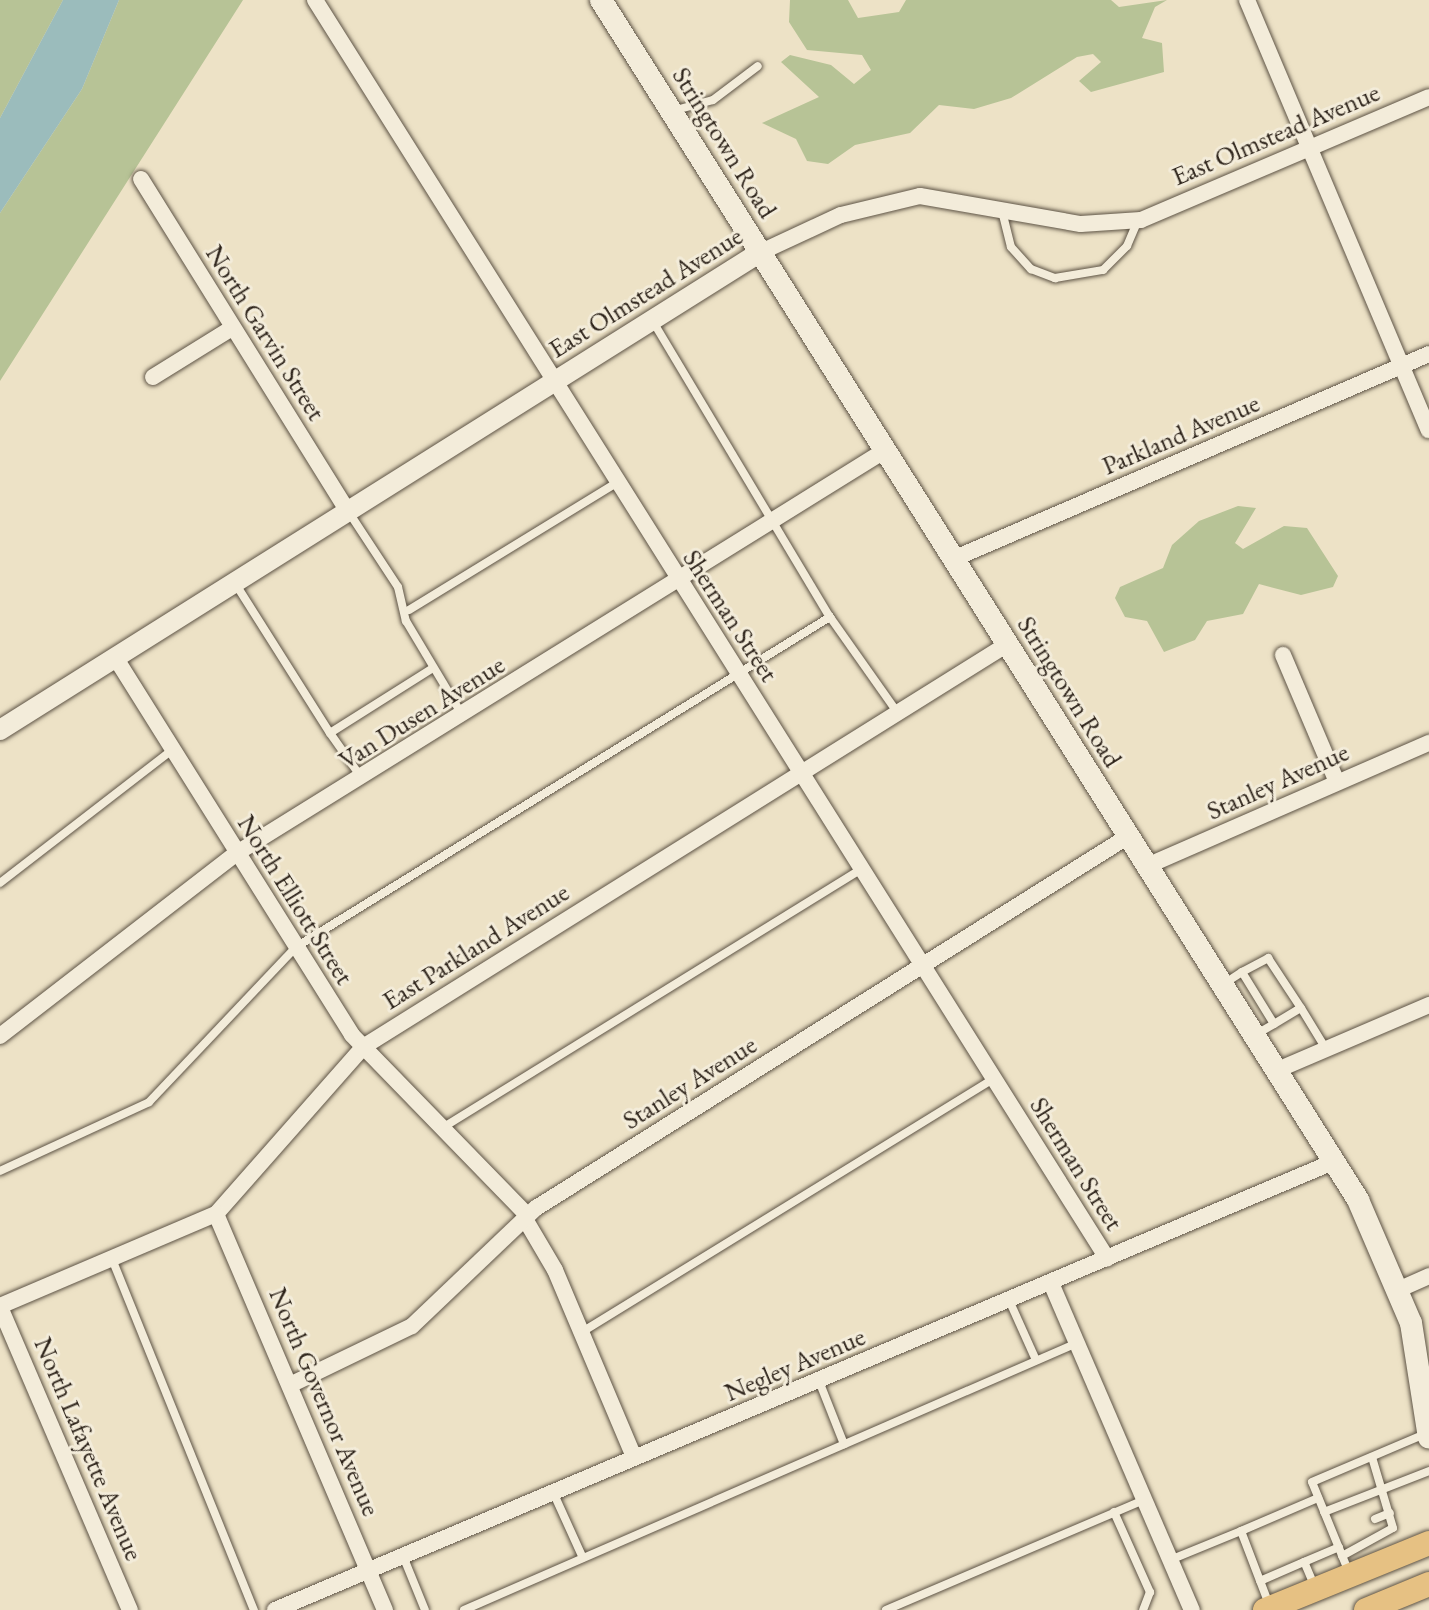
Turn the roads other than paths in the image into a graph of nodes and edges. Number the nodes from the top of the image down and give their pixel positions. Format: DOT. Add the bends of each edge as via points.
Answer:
graph roads {
  1 [pos="315,0"];
  2 [pos="601,0"];
  3 [pos="1253,2"];
  4 [pos="758,66"];
  5 [pos="1429,97"];
  6 [pos="671,111"];
  7 [pos="1311,149"];
  8 [pos="141,179"];
  9 [pos="1001,207"];
  10 [pos="1137,221"];
  11 [pos="759,253"];
  12 [pos="652,319"];
  13 [pos="232,328"];
  14 [pos="1429,354"];
  15 [pos="1402,366"];
  16 [pos="153,377"];
  17 [pos="554,381"];
  18 [pos="1429,430"];
  19 [pos="884,451"];
  20 [pos="618,482"];
  21 [pos="348,511"];
  22 [pos="775,518"];
  23 [pos="953,559"];
  24 [pos="676,581"];
  25 [pos="235,582"];
  26 [pos="409,610"];
  27 [pos="830,617"];
  28 [pos="1006,645"];
  29 [pos="1283,655"];
  30 [pos="115,657"];
  31 [pos="433,668"];
  32 [pos="738,672"];
  33 [pos="897,712"];
  34 [pos="463,715"];
  35 [pos="0,730"];
  36 [pos="330,733"];
  37 [pos="1429,743"];
  38 [pos="172,750"];
  39 [pos="802,772"];
  40 [pos="362,779"];
  41 [pos="1337,782"];
  42 [pos="1127,837"];
  43 [pos="237,853"];
  44 [pos="1147,866"];
  45 [pos="862,869"];
  46 [pos="0,883"];
  47 [pos="296,947"];
  48 [pos="923,966"];
  49 [pos="1242,972"];
  50 [pos="1221,985"];
  51 [pos="1429,1005"];
  52 [pos="1301,1008"];
  53 [pos="1274,1024"];
  54 [pos="0,1036"];
  55 [pos="1253,1036"];
  56 [pos="363,1047"];
  57 [pos="1326,1049"];
  58 [pos="1275,1071"];
  59 [pos="994,1079"];
  60 [pos="447,1125"];
  61 [pos="1333,1162"];
  62 [pos="0,1171"];
  63 [pos="216,1214"];
  64 [pos="526,1217"];
  65 [pos="112,1258"];
  66 [pos="1107,1258"];
  67 [pos="1429,1276"];
  68 [pos="1051,1283"];
  69 [pos="1400,1289"];
  70 [pos="1009,1300"];
  71 [pos="0,1307"];
  72 [pos="581,1332"];
  73 [pos="1077,1343"];
  74 [pos="1036,1360"];
  75 [pos="819,1381"];
  76 [pos="292,1384"];
  77 [pos="1429,1434"];
  78 [pos="844,1444"];
  79 [pos="634,1457"];
  80 [pos="1372,1457"];
  81 [pos="1429,1471"];
  82 [pos="1383,1489"];
  83 [pos="553,1492"];
  84 [pos="1318,1498"];
  85 [pos="1144,1500"];
  86 [pos="1114,1512"];
  87 [pos="1324,1512"];
  88 [pos="1390,1513"];
  89 [pos="1375,1519"];
  90 [pos="1241,1531"];
  91 [pos="1429,1543"];
  92 [pos="403,1556"];
  93 [pos="583,1558"];
  94 [pos="1344,1559"];
  95 [pos="1170,1560"];
  96 [pos="1304,1562"];
  97 [pos="369,1570"];
  98 [pos="1260,1581"];
  99 [pos="1429,1584"];
  100 [pos="1316,1589"];
  101 [pos="477,1608"];
  102 [pos="1268,1609"];
  103 [pos="130,1610"];
  104 [pos="254,1610"];
  105 [pos="275,1610"];
  106 [pos="385,1610"];
  107 [pos="425,1610"];
  108 [pos="464,1610"];
  109 [pos="886,1610"];
  110 [pos="1143,1610"];
  111 [pos="1192,1610"];
  112 [pos="1366,1610"];
  1 -- 17 [label="street, Sherman Street"];
  2 -- 6 [label="main road, Stringtown Road"];
  3 -- 7 [label="street"];
  4 -- 6 [label="lane" via="713,100"];
  5 -- 7 [label="street, East Olmstead Avenue"];
  6 -- 11 [label="main road, Stringtown Road"];
  7 -- 10 [label="street, East Olmstead Avenue"];
  7 -- 15 [label="street"];
  8 -- 13 [label="street, North Garvin Street"];
  9 -- 10 [label="street, East Olmstead Avenue" via="1081,224"];
  9 -- 10 [label="lane" via="1011,247 1031,269 1055,278 1103,270 1127,246"];
  9 -- 11 [label="street, East Olmstead Avenue" via="941,195 892,198"];
  11 -- 12 [label="street, East Olmstead Avenue"];
  11 -- 19 [label="main road, Stringtown Road"];
  12 -- 17 [label="street, East Olmstead Avenue"];
  12 -- 22 [label="lane"];
  13 -- 16 [label="street"];
  13 -- 21 [label="street, North Garvin Street"];
  14 -- 15 [label="street, Parkland Avenue"];
  15 -- 18 [label="street"];
  15 -- 23 [label="street, Parkland Avenue"];
  17 -- 20 [label="street, Sherman Street"];
  17 -- 21 [label="street, East Olmstead Avenue"];
  19 -- 22 [label="street, Van Dusen Avenue"];
  19 -- 23 [label="main road, Stringtown Road"];
  20 -- 24 [label="street, Sherman Street"];
  20 -- 26 [label="lane"];
  21 -- 25 [label="street, East Olmstead Avenue"];
  21 -- 26 [label="lane"];
  22 -- 24 [label="street, Van Dusen Avenue"];
  22 -- 27 [label="lane"];
  23 -- 28 [label="main road, Stringtown Road"];
  24 -- 32 [label="street, Sherman Street"];
  24 -- 34 [label="street, Van Dusen Avenue"];
  25 -- 30 [label="street, East Olmstead Avenue"];
  25 -- 36 [label="lane"];
  26 -- 31 [label="lane" via="406,621"];
  27 -- 32 [label="lane"];
  27 -- 33 [label="lane"];
  28 -- 33 [label="street, East Parkland Avenue"];
  28 -- 42 [label="main road, Stringtown Road"];
  29 -- 41 [label="street"];
  30 -- 35 [label="street, East Olmstead Avenue"];
  30 -- 38 [label="street, North Elliott Street"];
  31 -- 34 [label="lane"];
  31 -- 36 [label="lane"];
  32 -- 39 [label="street, Sherman Street"];
  32 -- 47 [label="lane"];
  33 -- 39 [label="street, East Parkland Avenue"];
  34 -- 40 [label="street, Van Dusen Avenue"];
  36 -- 40 [label="lane"];
  37 -- 41 [label="street, Stanley Avenue"];
  38 -- 43 [label="street, North Elliott Street"];
  38 -- 46 [label="lane"];
  39 -- 45 [label="street, Sherman Street"];
  39 -- 56 [label="street, East Parkland Avenue"];
  40 -- 43 [label="street, Van Dusen Avenue"];
  41 -- 44 [label="street, Stanley Avenue"];
  42 -- 44 [label="main road, Stringtown Road"];
  42 -- 48 [label="street, Stanley Avenue"];
  43 -- 47 [label="street, North Elliott Street"];
  43 -- 54 [label="street, Van Dusen Avenue"];
  44 -- 50 [label="main road, Stringtown Road"];
  45 -- 48 [label="street, Sherman Street"];
  45 -- 60 [label="lane"];
  47 -- 56 [label="street, North Elliott Street"];
  47 -- 62 [label="lane" via="149,1102"];
  48 -- 59 [label="street, Sherman Street"];
  48 -- 64 [label="street, Stanley Avenue"];
  49 -- 50 [label="lane"];
  49 -- 52 [label="lane" via="1268,958"];
  49 -- 53 [label="lane"];
  50 -- 55 [label="main road, Stringtown Road"];
  51 -- 57 [label="street"];
  52 -- 53 [label="lane"];
  52 -- 57 [label="lane"];
  53 -- 55 [label="lane"];
  55 -- 58 [label="main road, Stringtown Road"];
  56 -- 60 [label="street, North Elliott Street"];
  56 -- 63 [label="street, East Parkland Avenue"];
  57 -- 58 [label="street"];
  58 -- 61 [label="main road, Stringtown Road"];
  59 -- 66 [label="street, Sherman Street"];
  59 -- 72 [label="lane"];
  60 -- 64 [label="street, North Elliott Street"];
  61 -- 66 [label="street, Negley Avenue"];
  61 -- 69 [label="main road, Stringtown Road" via="1382,1241"];
  63 -- 65 [label="street, East Parkland Avenue"];
  63 -- 76 [label="street, North Governor Avenue"];
  64 -- 72 [label="street, North Elliott Street"];
  64 -- 76 [label="street, Stanley Avenue" via="412,1326"];
  65 -- 71 [label="street, East Parkland Avenue"];
  65 -- 104 [label="lane"];
  66 -- 68 [label="street, Negley Avenue"];
  67 -- 69 [label="street"];
  68 -- 70 [label="street, Negley Avenue"];
  68 -- 73 [label="street"];
  69 -- 77 [label="main road, Stringtown Road"];
  70 -- 74 [label="lane"];
  70 -- 75 [label="street, Negley Avenue"];
  71 -- 103 [label="street, North Lafayette Avenue"];
  72 -- 79 [label="street, North Elliott Street"];
  73 -- 74 [label="lane"];
  73 -- 85 [label="street"];
  74 -- 78 [label="lane"];
  75 -- 78 [label="lane"];
  75 -- 79 [label="street, Negley Avenue"];
  76 -- 97 [label="street, North Governor Avenue"];
  77 -- 80 [label="lane"];
  78 -- 93 [label="lane"];
  79 -- 83 [label="street, Negley Avenue"];
  80 -- 82 [label="lane"];
  80 -- 84 [label="lane" via="1312,1482"];
  81 -- 82 [label="lane"];
  82 -- 87 [label="lane"];
  82 -- 88 [label="lane"];
  83 -- 92 [label="street, Negley Avenue"];
  83 -- 93 [label="lane"];
  84 -- 87 [label="lane"];
  84 -- 90 [label="lane"];
  85 -- 86 [label="lane"];
  85 -- 95 [label="street"];
  86 -- 109 [label="lane"];
  86 -- 110 [label="lane" via="1150,1592"];
  87 -- 94 [label="lane"];
  88 -- 89 [label="lane"];
  88 -- 94 [label="lane" via="1391,1535"];
  90 -- 95 [label="lane"];
  90 -- 98 [label="lane"];
  91 -- 94 [label="main road"];
  92 -- 97 [label="street, Negley Avenue"];
  92 -- 107 [label="lane"];
  93 -- 101 [label="lane"];
  94 -- 96 [label="lane"];
  94 -- 100 [label="main road"];
  95 -- 111 [label="street"];
  96 -- 98 [label="lane"];
  96 -- 100 [label="lane"];
  97 -- 105 [label="street, Negley Avenue"];
  97 -- 106 [label="street, North Governor Avenue"];
  98 -- 102 [label="lane"];
  99 -- 112 [label="main road"];
  100 -- 102 [label="main road"];
  101 -- 108 [label="lane"];
}
